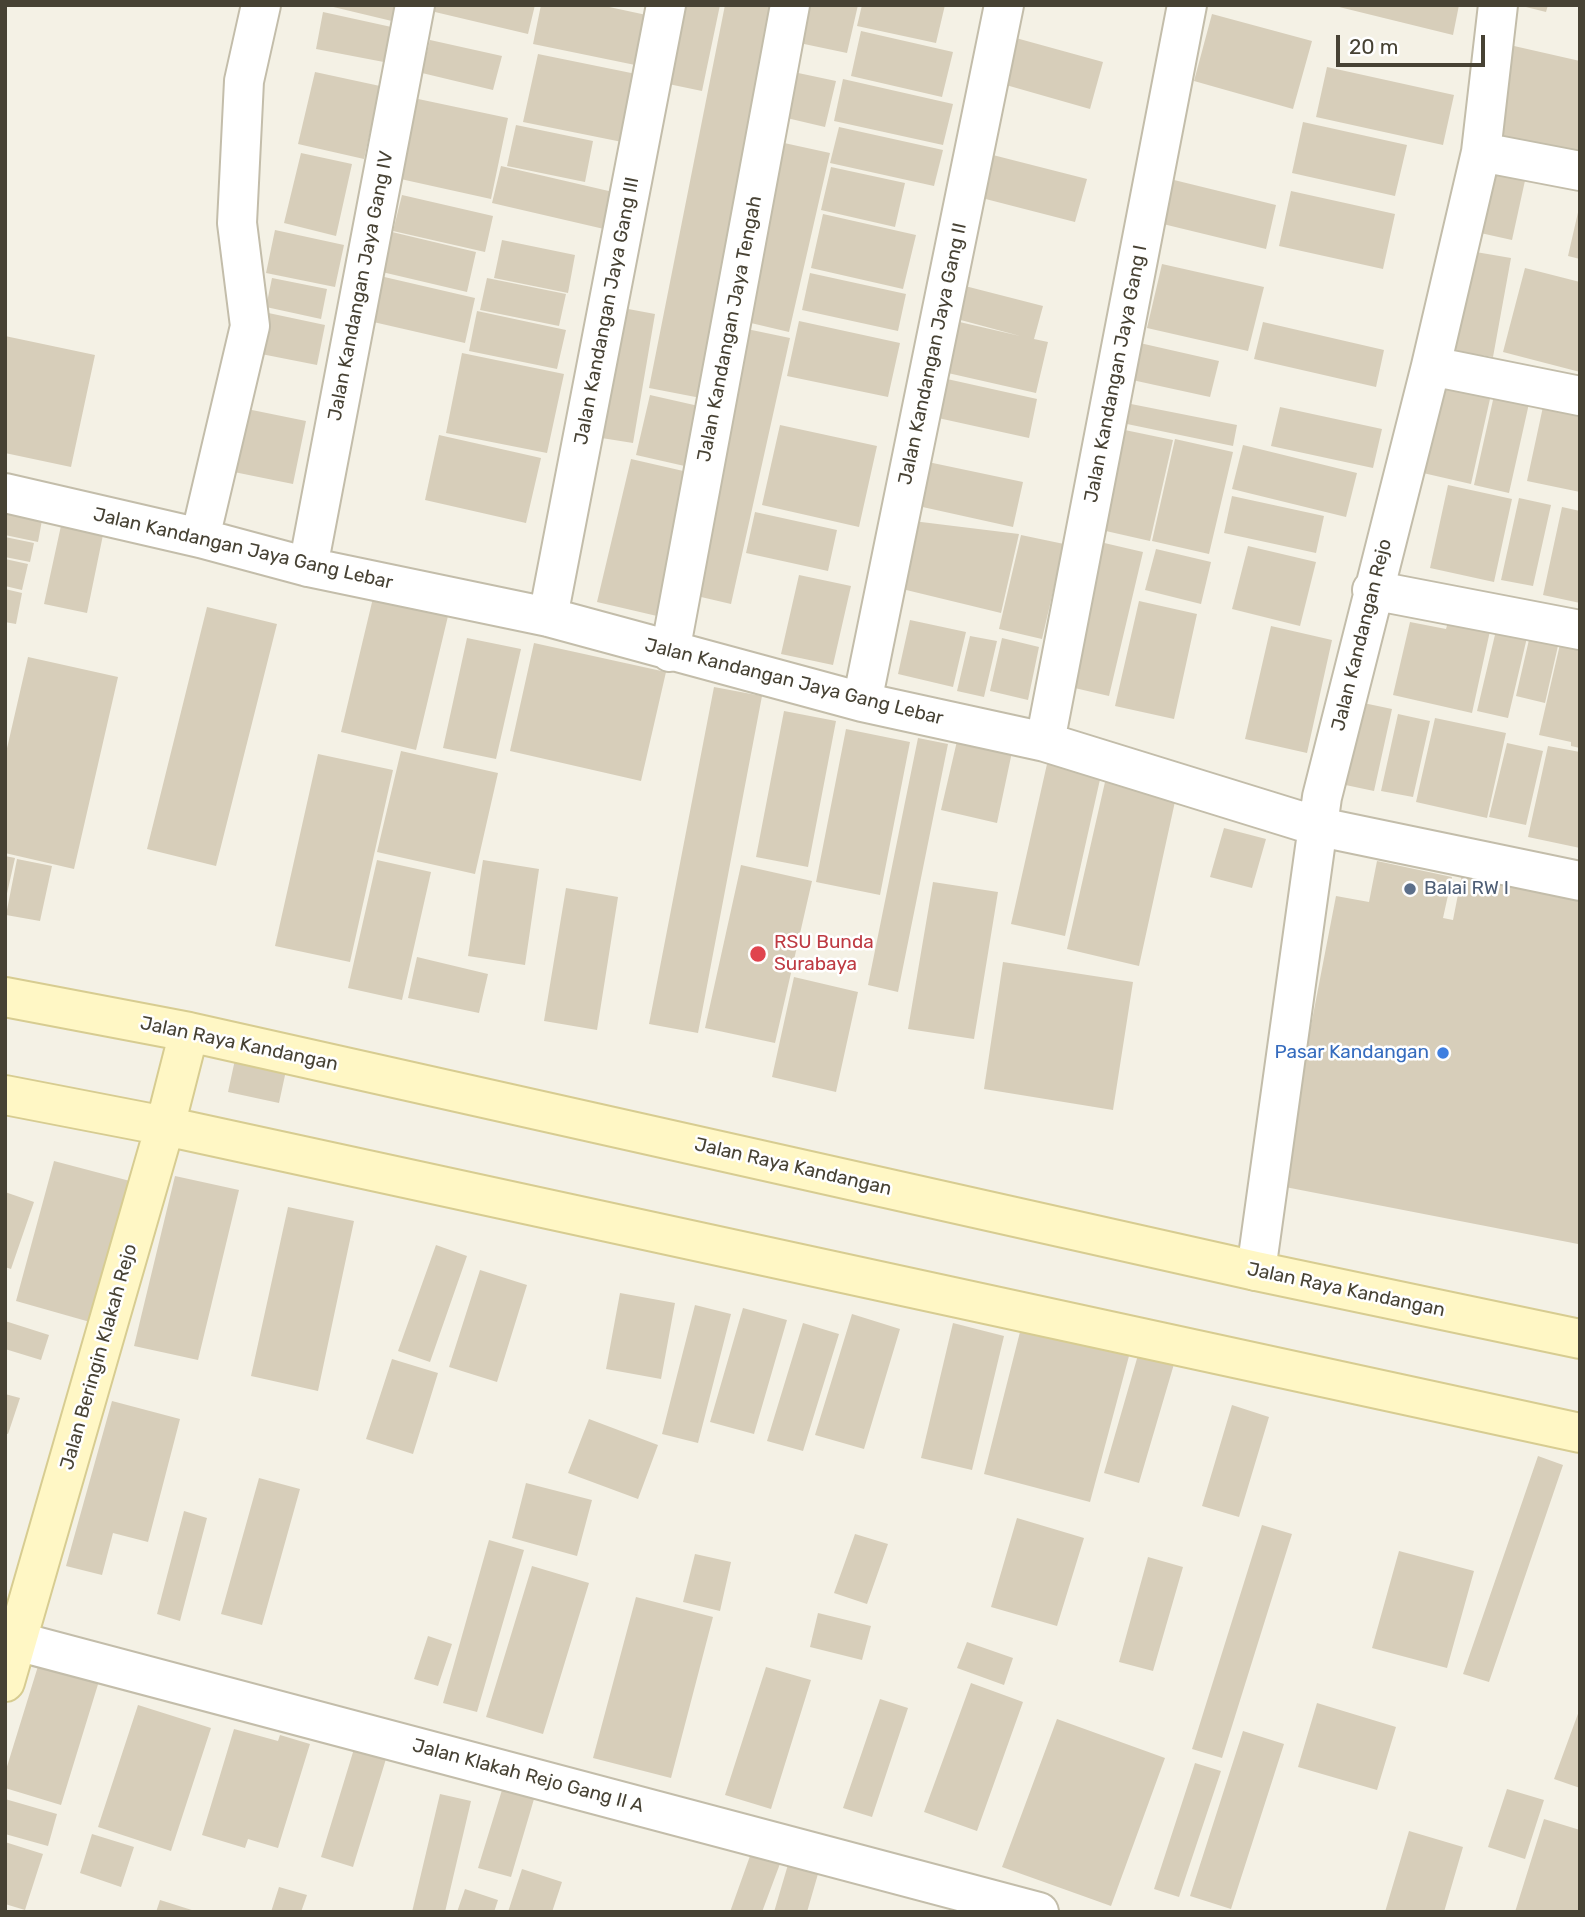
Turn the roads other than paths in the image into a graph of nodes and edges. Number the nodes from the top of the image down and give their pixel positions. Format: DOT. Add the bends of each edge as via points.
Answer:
graph roads {
  1 [pos="261,5"];
  2 [pos="415,5"];
  3 [pos="666,5"];
  4 [pos="790,5"];
  5 [pos="1004,5"];
  6 [pos="1187,5"];
  7 [pos="1498,5"];
  8 [pos="1481,152"];
  9 [pos="1580,171"];
  10 [pos="1431,366"];
  11 [pos="1580,396"];
  12 [pos="5,494"];
  13 [pos="200,538"];
  14 [pos="308,567"];
  15 [pos="1372,590"];
  16 [pos="548,617"];
  17 [pos="1580,629"];
  18 [pos="670,652"];
  19 [pos="862,702"];
  20 [pos="1045,742"];
  21 [pos="1320,827"];
  22 [pos="1580,881"];
  23 [pos="5,997"];
  24 [pos="188,1032"];
  25 [pos="5,1095"];
  26 [pos="165,1126"];
  27 [pos="1256,1271"];
  28 [pos="1580,1339"];
  29 [pos="1580,1433"];
  30 [pos="11,1640"];
  31 [pos="5,1682"];
  32 [pos="1039,1912"];
  1 -- 13 [label="street" via="244,81 237,223 250,326"];
  2 -- 14 [label="street, Jalan Kandangan Jaya Gang IV"];
  3 -- 16 [label="street, Jalan Kandangan Jaya Gang III"];
  4 -- 18 [label="street, Jalan Kandangan Jaya Tengah"];
  5 -- 19 [label="street, Jalan Kandangan Jaya Gang II"];
  6 -- 20 [label="street, Jalan Kandangan Jaya Gang I"];
  7 -- 8 [label="street, Jalan Kandangan Rejo"];
  8 -- 9 [label="street"];
  8 -- 10 [label="street, Jalan Kandangan Rejo"];
  10 -- 11 [label="street"];
  10 -- 15 [label="street, Jalan Kandangan Rejo"];
  12 -- 13 [label="street, Jalan Kandangan Jaya Gang Lebar"];
  13 -- 14 [label="street, Jalan Kandangan Jaya Gang Lebar"];
  14 -- 16 [label="street, Jalan Kandangan Jaya Gang Lebar"];
  15 -- 17 [label="street"];
  15 -- 21 [label="street, Jalan Kandangan Rejo" via="1322,797"];
  16 -- 18 [label="street, Jalan Kandangan Jaya Gang Lebar"];
  18 -- 19 [label="street, Jalan Kandangan Jaya Gang Lebar"];
  19 -- 20 [label="street, Jalan Kandangan Jaya Gang Lebar"];
  20 -- 21 [label="street, Jalan Kandangan Jaya Gang Lebar"];
  21 -- 22 [label="street, Jalan Kandangan Jaya Gang Lebar"];
  21 -- 27 [label="street, Jalan Kandangan Rejo"];
  23 -- 24 [label="main road, Jalan Raya Kandangan"];
  24 -- 26 [label="main road, Jalan Beringin Klakah Rejo"];
  24 -- 27 [label="main road, Jalan Raya Kandangan"];
  25 -- 26 [label="main road"];
  26 -- 29 [label="main road"];
  26 -- 30 [label="main road, Jalan Beringin Klakah Rejo"];
  27 -- 28 [label="main road, Jalan Raya Kandangan"];
  30 -- 31 [label="main road, Jalan Beringin Klakah Rejo"];
  30 -- 32 [label="street, Jalan Klakah Rejo Gang II A"];
}
